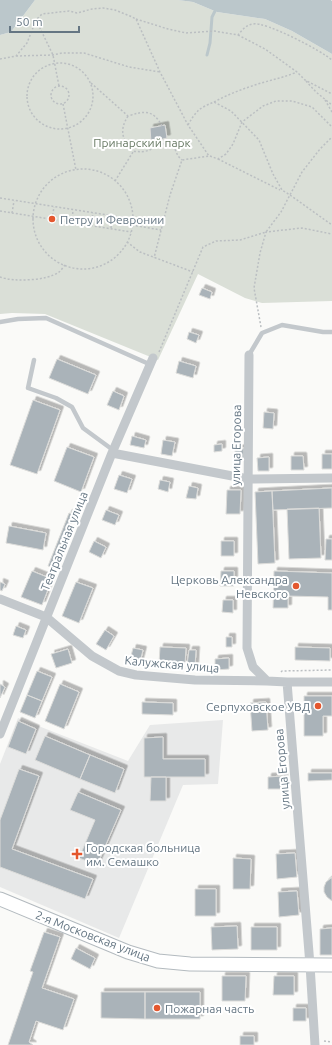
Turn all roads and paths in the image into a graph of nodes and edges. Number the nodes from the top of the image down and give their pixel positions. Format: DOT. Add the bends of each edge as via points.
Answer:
graph roads {
  1 [pos="136,19"];
  2 [pos="36,20"];
  3 [pos="238,35"];
  4 [pos="53,55"];
  5 [pos="16,56"];
  6 [pos="0,59"];
  7 [pos="332,60"];
  8 [pos="54,63"];
  9 [pos="160,72"];
  10 [pos="297,72"];
  11 [pos="305,80"];
  12 [pos="91,83"];
  13 [pos="58,86"];
  14 [pos="332,94"];
  15 [pos="323,98"];
  16 [pos="214,102"];
  17 [pos="63,104"];
  18 [pos="332,105"];
  19 [pos="332,112"];
  20 [pos="128,116"];
  21 [pos="242,122"];
  22 [pos="162,126"];
  23 [pos="188,126"];
  24 [pos="332,127"];
  25 [pos="68,128"];
  26 [pos="332,137"];
  27 [pos="160,140"];
  28 [pos="153,148"];
  29 [pos="133,151"];
  30 [pos="209,156"];
  31 [pos="218,158"];
  32 [pos="182,160"];
  33 [pos="76,170"];
  34 [pos="115,181"];
  35 [pos="282,190"];
  36 [pos="290,195"];
  37 [pos="0,198"];
  38 [pos="14,201"];
  39 [pos="35,204"];
  40 [pos="54,207"];
  41 [pos="73,210"];
  42 [pos="0,211"];
  43 [pos="12,213"];
  44 [pos="93,213"];
  45 [pos="33,216"];
  46 [pos="114,216"];
  47 [pos="52,219"];
  48 [pos="133,219"];
  49 [pos="72,222"];
  50 [pos="91,225"];
  51 [pos="132,225"];
  52 [pos="332,225"];
  53 [pos="111,228"];
  54 [pos="162,230"];
  55 [pos="131,232"];
  56 [pos="266,232"];
  57 [pos="332,234"];
  58 [pos="127,242"];
  59 [pos="154,258"];
  60 [pos="65,265"];
  61 [pos="0,277"];
  62 [pos="0,322"];
  63 [pos="262,332"];
  64 [pos="332,332"];
  65 [pos="249,355"];
  66 [pos="34,360"];
  67 [pos="151,361"];
  68 [pos="113,452"];
  69 [pos="332,478"];
  70 [pos="248,479"];
  71 [pos="0,599"];
  72 [pos="46,617"];
  73 [pos="332,670"];
  74 [pos="267,681"];
  75 [pos="284,682"];
  76 [pos="332,682"];
  77 [pos="0,734"];
  78 [pos="0,899"];
  79 [pos="310,965"];
  80 [pos="332,965"];
  81 [pos="315,1045"];
  1 -- 2 [label="path" via="103,8 77,13 69,11 42,14"];
  1 -- 3 [label="path" via="186,33 214,31"];
  1 -- 9 [label="path"];
  2 -- 4 [label="path"];
  2 -- 5 [label="path" via="27,43"];
  3 -- 7 [label="path" via="245,27 253,24 264,25 314,48"];
  3 -- 10 [label="path" via="265,49"];
  4 -- 5 [label="path"];
  4 -- 8 [label="path"];
  4 -- 9 [label="path" via="84,54 129,67"];
  5 -- 6 [label="path"];
  8 -- 12 [label="path" via="76,66 85,73"];
  8 -- 13 [label="path"];
  8 -- 25 [label="path" via="35,74 27,94 28,105 40,122 50,127"];
  9 -- 23 [label="path"];
  10 -- 11 [label="path"];
  10 -- 16 [label="path" via="281,79 250,86"];
  11 -- 14 [label="path"];
  11 -- 15 [label="path"];
  12 -- 20 [label="path"];
  12 -- 25 [label="path" via="94,94 88,115 80,123"];
  13 -- 17 [label="path" via="52,91 52,97 54,102"];
  13 -- 17 [label="path" via="65,87 69,92 69,98"];
  15 -- 18 [label="path"];
  15 -- 19 [label="path"];
  16 -- 21 [label="path" via="231,111"];
  16 -- 23 [label="path" via="201,107"];
  17 -- 25 [label="path"];
  20 -- 22 [label="path" via="150,112"];
  20 -- 29 [label="path" via="122,133 127,146"];
  21 -- 24 [label="path" via="263,106 276,101 292,101 312,108"];
  21 -- 31 [label="path" via="233,144 226,154"];
  21 -- 35 [label="path" via="259,140"];
  23 -- 30 [label="path"];
  25 -- 33 [label="path"];
  26 -- 36 [label="path" via="302,172"];
  27 -- 28 [label="path"];
  28 -- 29 [label="path" via="148,152"];
  28 -- 32 [label="path" via="171,140"];
  29 -- 34 [label="path"];
  30 -- 31 [label="path"];
  30 -- 32 [label="path"];
  31 -- 35 [label="path"];
  32 -- 54 [label="path"];
  33 -- 34 [label="path" via="103,173"];
  33 -- 39 [label="path" via="63,173 52,180 42,190"];
  34 -- 48 [label="path" via="124,190"];
  35 -- 36 [label="path"];
  36 -- 52 [label="path"];
  36 -- 56 [label="path"];
  37 -- 38 [label="path"];
  38 -- 39 [label="path"];
  38 -- 43 [label="path"];
  39 -- 40 [label="path"];
  39 -- 45 [label="path"];
  40 -- 41 [label="path"];
  40 -- 47 [label="path"];
  41 -- 44 [label="path"];
  41 -- 49 [label="path"];
  42 -- 43 [label="path"];
  43 -- 45 [label="path"];
  44 -- 46 [label="path"];
  44 -- 50 [label="path"];
  45 -- 47 [label="path"];
  45 -- 60 [label="path" via="38,242 48,255"];
  46 -- 48 [label="path"];
  46 -- 53 [label="path"];
  47 -- 49 [label="path"];
  48 -- 51 [label="path"];
  49 -- 50 [label="path"];
  50 -- 53 [label="path"];
  51 -- 54 [label="path"];
  51 -- 55 [label="path"];
  53 -- 55 [label="path"];
  54 -- 59 [label="path"];
  55 -- 58 [label="path"];
  56 -- 57 [label="path" via="302,228"];
  56 -- 59 [label="path" via="240,240 216,241 203,247 193,272"];
  56 -- 63 [label="path" via="254,288"];
  58 -- 59 [label="path"];
  58 -- 60 [label="path" via="118,254 106,263 91,268"];
  60 -- 61 [label="path" via="58,273 41,279 11,280"];
  62 -- 67 [label="lane" via="46,318"];
  63 -- 64 [label="lane" via="282,325"];
  63 -- 65 [label="lane"];
  65 -- 70 [label="street, улица Егорова"];
  66 -- 68 [label="lane" via="28,388 72,407 83,428"];
  67 -- 68 [label="street, Театральная улица"];
  68 -- 70 [label="street"];
  68 -- 72 [label="street, Театральная улица"];
  69 -- 70 [label="street"];
  70 -- 74 [label="street, улица Егорова" via="247,648 253,666"];
  71 -- 72 [label="street, Калужская улица"];
  72 -- 74 [label="street, Калужская улица" via="92,656 119,671 195,680"];
  72 -- 77 [label="street, Театральная улица"];
  73 -- 75 [label="path" via="282,671"];
  74 -- 75 [label="street"];
  75 -- 76 [label="street"];
  75 -- 79 [label="street, улица Егорова"];
  78 -- 79 [label="street, 2-я Московская улица" via="128,952 158,961 190,964"];
  79 -- 80 [label="street, 2-я Московская улица"];
  79 -- 81 [label="street, улица Егорова"];
}
